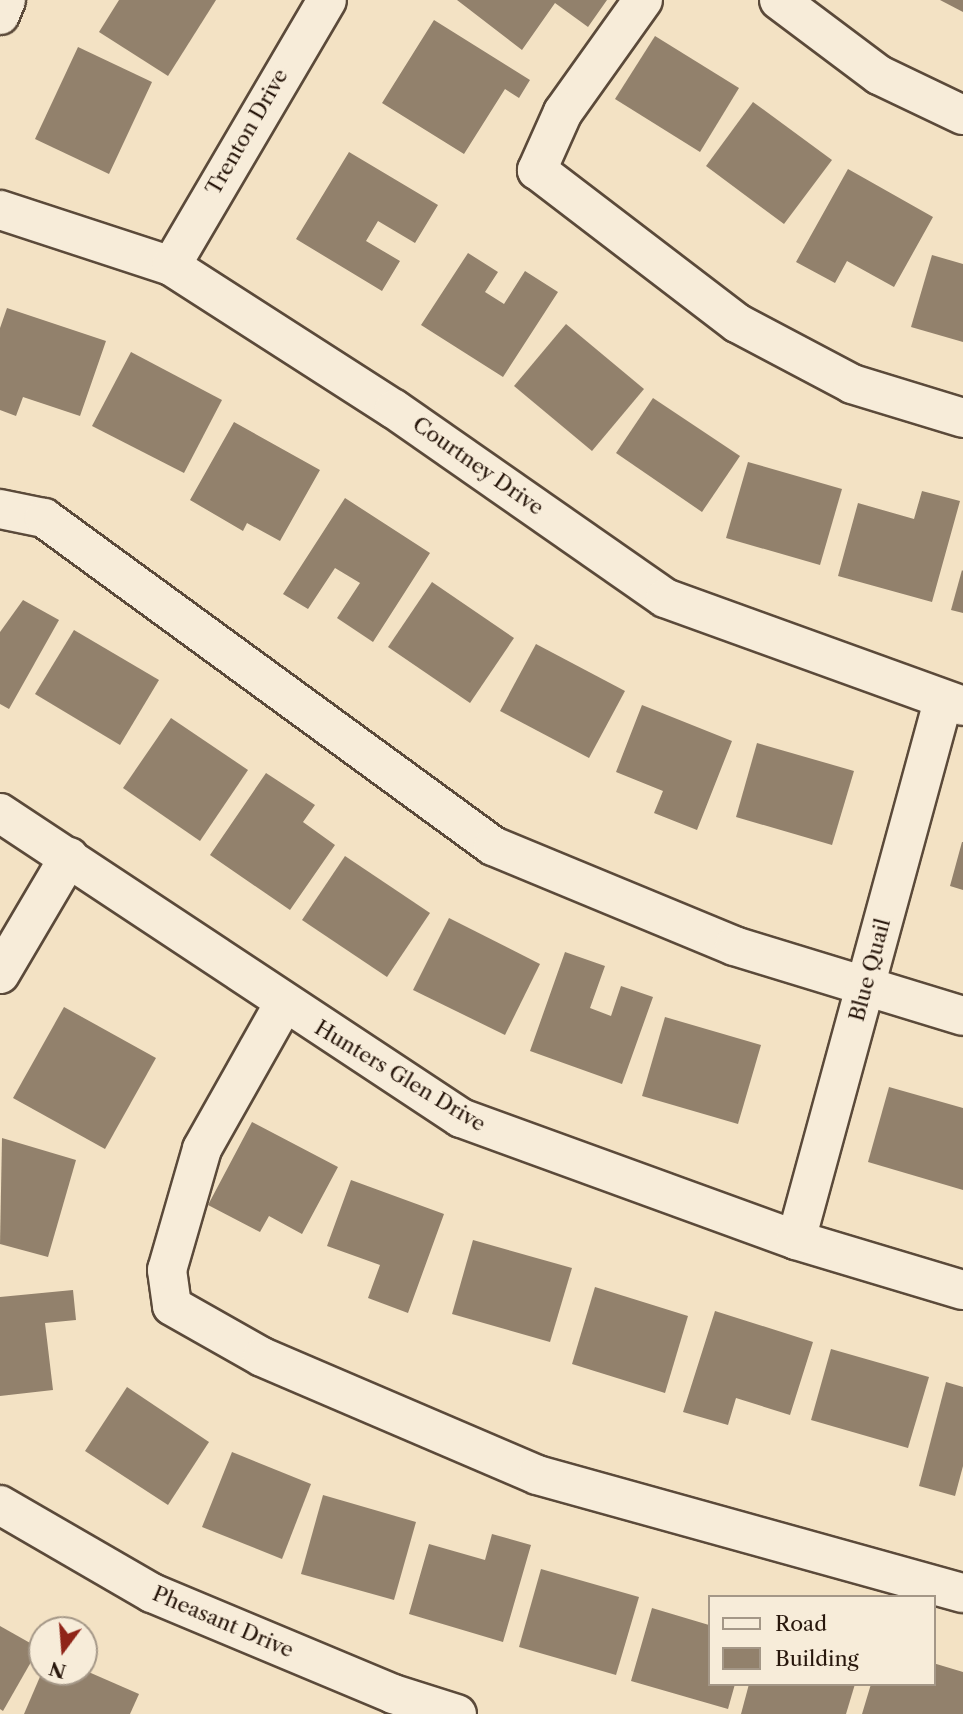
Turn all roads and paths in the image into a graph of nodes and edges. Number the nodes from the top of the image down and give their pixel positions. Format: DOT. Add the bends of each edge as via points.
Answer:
graph roads {
  1 [pos="6,0"];
  2 [pos="327,0"];
  3 [pos="643,0"];
  4 [pos="779,0"];
  5 [pos="0,15"];
  6 [pos="963,115"];
  7 [pos="0,210"];
  8 [pos="170,265"];
  9 [pos="963,418"];
  10 [pos="0,509"];
  11 [pos="953,704"];
  12 [pos="0,813"];
  13 [pos="69,857"];
  14 [pos="0,974"];
  15 [pos="865,987"];
  16 [pos="283,1006"];
  17 [pos="963,1016"];
  18 [pos="796,1240"];
  19 [pos="963,1290"];
  20 [pos="0,1505"];
  21 [pos="963,1593"];
  22 [pos="457,1714"];
  1 -- 5 [label="street"];
  2 -- 8 [label="street, Trenton Drive"];
  3 -- 9 [label="street" via="563,113 537,170 737,323 852,384"];
  4 -- 6 [label="street" via="879,75"];
  7 -- 8 [label="street, Courtney Drive"];
  8 -- 11 [label="street, Courtney Drive" via="394,408 665,597"];
  10 -- 15 [label="street" via="44,518 493,846 641,913"];
  11 -- 15 [label="street, Blue Quail"];
  12 -- 13 [label="street, Hunters Glen Drive"];
  13 -- 14 [label="street"];
  13 -- 16 [label="street, Hunters Glen Drive"];
  15 -- 17 [label="street"];
  15 -- 18 [label="street, Blue Quail"];
  16 -- 18 [label="street, Hunters Glen Drive" via="461,1118"];
  16 -- 21 [label="street" via="202,1149 167,1270 172,1306 262,1357 537,1475"];
  18 -- 19 [label="street, Hunters Glen Drive"];
  20 -- 22 [label="street, Pheasant Drive" via="152,1593 393,1694"];
}
